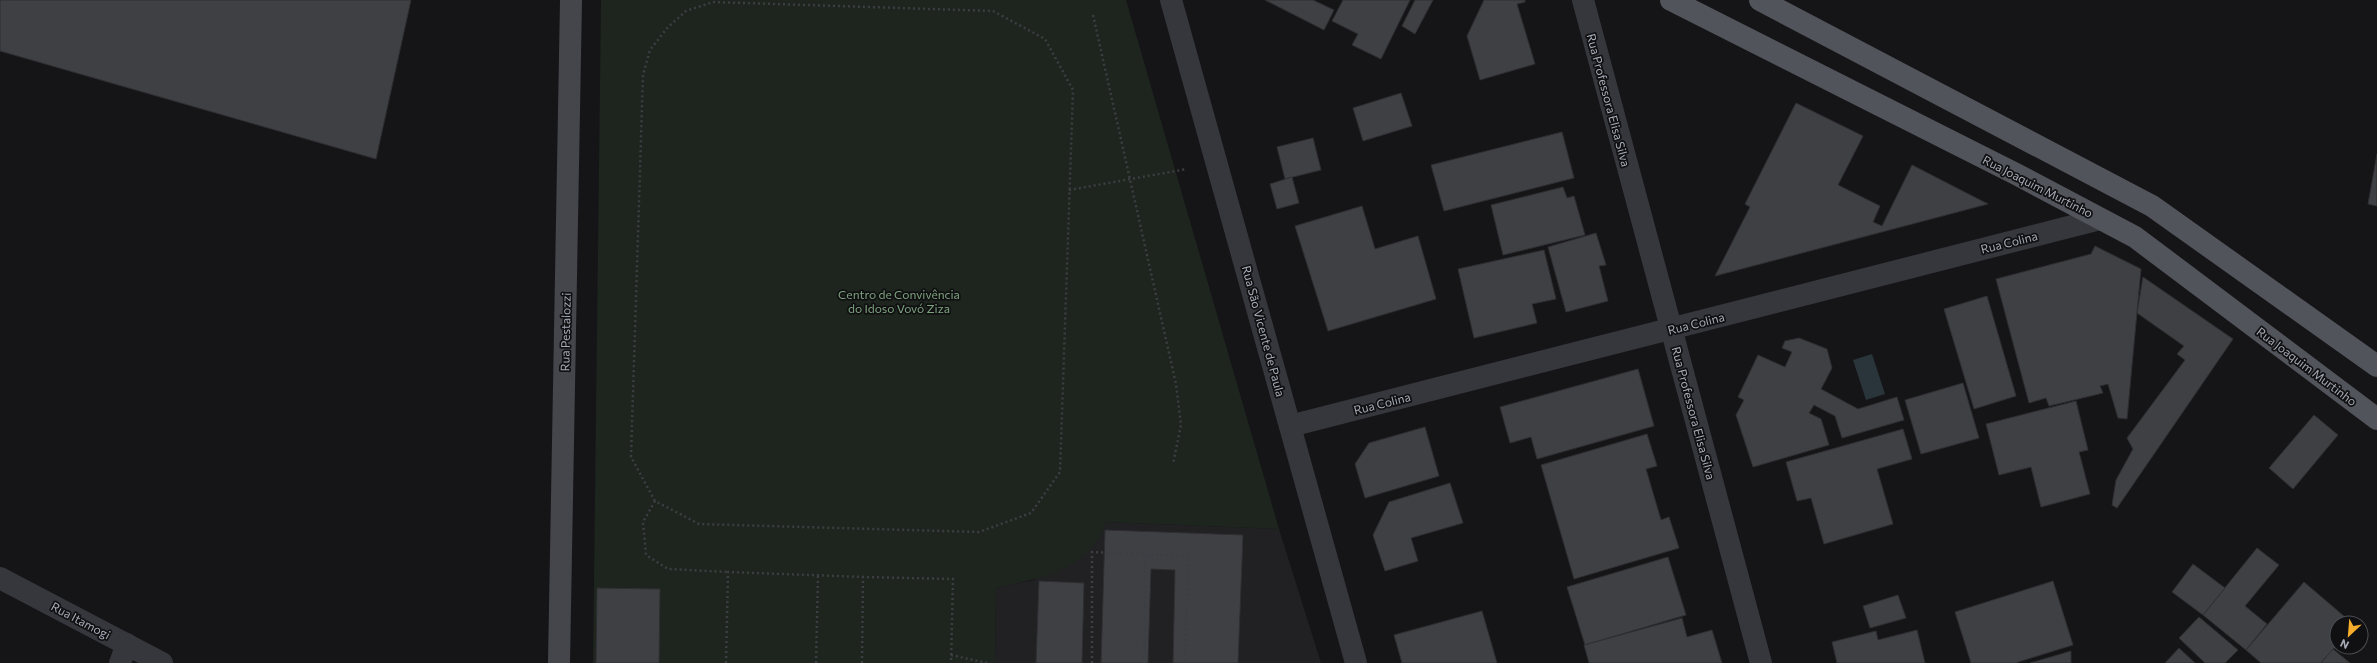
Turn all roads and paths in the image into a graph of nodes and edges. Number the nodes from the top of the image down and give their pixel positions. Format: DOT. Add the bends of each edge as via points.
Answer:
graph roads {
  1 [pos="571,0"];
  2 [pos="1171,0"];
  3 [pos="1583,0"];
  4 [pos="1671,0"];
  5 [pos="1760,0"];
  6 [pos="1093,15"];
  7 [pos="1217,162"];
  8 [pos="1131,179"];
  9 [pos="1069,190"];
  10 [pos="2100,219"];
  11 [pos="1671,330"];
  12 [pos="2377,366"];
  13 [pos="2377,419"];
  14 [pos="1290,426"];
  15 [pos="1173,464"];
  16 [pos="654,501"];
  17 [pos="1145,554"];
  18 [pos="728,572"];
  19 [pos="818,575"];
  20 [pos="863,577"];
  21 [pos="0,578"];
  22 [pos="123,654"];
  23 [pos="951,655"];
  24 [pos="162,663"];
  25 [pos="559,663"];
  26 [pos="726,663"];
  27 [pos="816,663"];
  28 [pos="862,663"];
  29 [pos="951,663"];
  30 [pos="987,663"];
  31 [pos="1092,663"];
  32 [pos="1144,663"];
  33 [pos="1185,663"];
  34 [pos="1356,663"];
  35 [pos="1761,663"];
  1 -- 25 [label="street, Rua Pestalozzi"];
  2 -- 7 [label="street, Rua São Vicente de Paula"];
  3 -- 11 [label="street, Rua Professora Elisa Silva"];
  4 -- 10 [label="main road, Rua Joaquim Murtinho"];
  5 -- 12 [label="main road" via="2152,206"];
  6 -- 8 [label="path"];
  7 -- 8 [label="path"];
  7 -- 14 [label="street, Rua São Vicente de Paula"];
  8 -- 9 [label="path"];
  8 -- 15 [label="path" via="1176,384 1181,425"];
  9 -- 16 [label="path" via="1060,472 1032,514 979,532 699,524"];
  9 -- 16 [label="path" via="1072,90 1045,39 993,11 713,2 686,11 668,27 650,50 643,75 630,457"];
  10 -- 11 [label="street, Rua Colina"];
  10 -- 13 [label="main road, Rua Joaquim Murtinho" via="2134,237"];
  11 -- 14 [label="street, Rua Colina"];
  11 -- 35 [label="street, Rua Professora Elisa Silva"];
  14 -- 34 [label="street, Rua São Vicente de Paula"];
  16 -- 18 [label="path" via="643,522 646,555 668,569"];
  17 -- 31 [label="path" via="1092,552"];
  17 -- 32 [label="path"];
  17 -- 33 [label="path" via="1188,556"];
  18 -- 19 [label="path"];
  18 -- 26 [label="path"];
  19 -- 20 [label="path"];
  19 -- 27 [label="path"];
  20 -- 23 [label="path" via="953,579"];
  20 -- 28 [label="path"];
  21 -- 22 [label="street, Rua Itamogi"];
  22 -- 24 [label="street, Rua Itamogi"];
  23 -- 29 [label="path"];
  23 -- 30 [label="path"];
}
